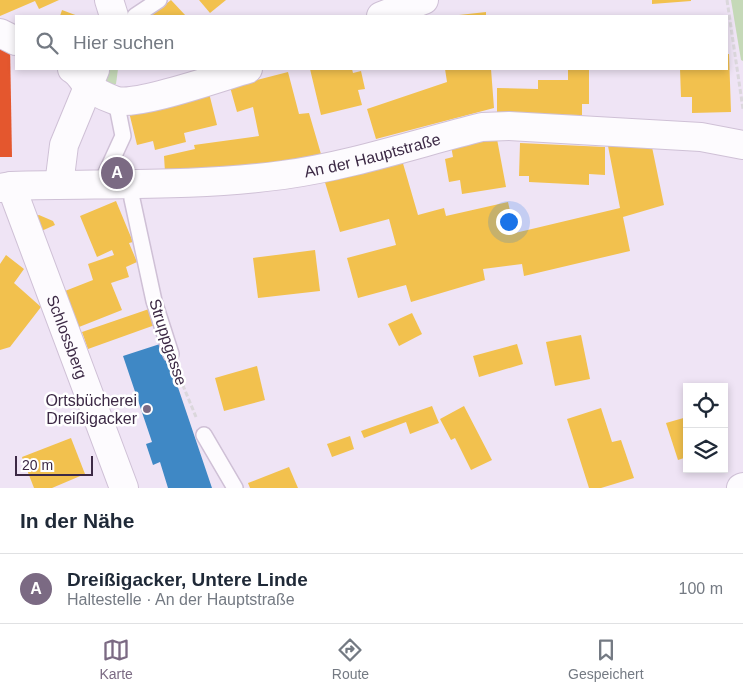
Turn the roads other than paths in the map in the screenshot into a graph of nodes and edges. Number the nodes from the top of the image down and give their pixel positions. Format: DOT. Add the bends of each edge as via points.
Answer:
graph roads {
  1 [pos="109,0"];
  2 [pos="159,0"];
  3 [pos="424,0"];
  4 [pos="114,15"];
  5 [pos="136,15"];
  6 [pos="384,15"];
  7 [pos="0,33"];
  8 [pos="15,40"];
  9 [pos="245,70"];
  10 [pos="85,74"];
  11 [pos="116,101"];
  12 [pos="743,146"];
  13 [pos="59,185"];
  14 [pos="100,186"];
  15 [pos="132,186"];
  16 [pos="6,187"];
  17 [pos="172,354"];
  18 [pos="204,436"];
  19 [pos="124,488"];
  20 [pos="235,488"];
  1 -- 4 [label="street"];
  2 -- 5 [label="lane"];
  3 -- 6 [label="street"];
  7 -- 8 [label="street"];
  9 -- 11 [label="street" via="138,99"];
  10 -- 11 [label="street"];
  10 -- 13 [label="street" via="64,145"];
  11 -- 14 [label="lane" via="123,136"];
  12 -- 15 [label="street, An der Hauptstraße" via="701,137 482,126 319,169 284,175"];
  13 -- 14 [label="street, An der Hauptstraße"];
  13 -- 16 [label="street, An der Hauptstraße"];
  14 -- 15 [label="street, An der Hauptstraße"];
  15 -- 17 [label="lane, Struppgasse" via="154,301"];
  16 -- 19 [label="street, Schlossberg"];
  18 -- 20 [label="lane"];
}
